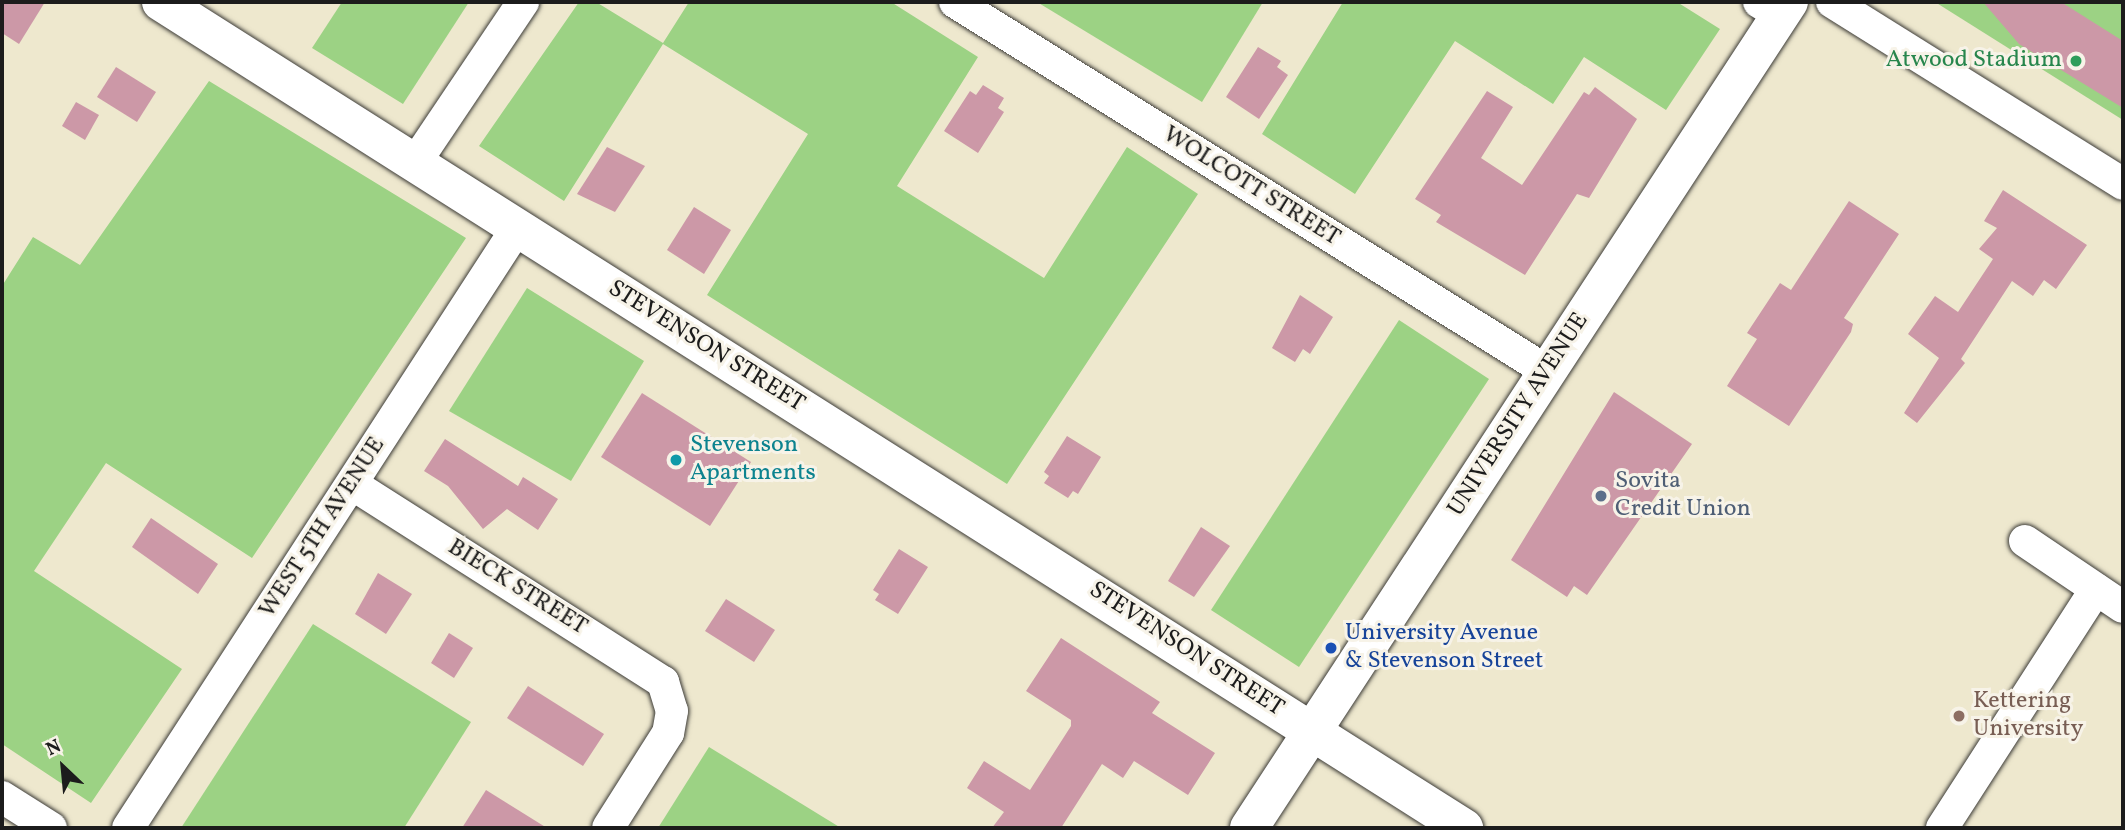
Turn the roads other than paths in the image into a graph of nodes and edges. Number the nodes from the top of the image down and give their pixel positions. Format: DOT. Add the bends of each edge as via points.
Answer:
graph roads {
  1 [pos="162,2"];
  2 [pos="523,2"];
  3 [pos="955,2"];
  4 [pos="1832,2"];
  5 [pos="1776,6"];
  6 [pos="415,163"];
  7 [pos="2123,184"];
  8 [pos="517,228"];
  9 [pos="1547,371"];
  10 [pos="352,484"];
  11 [pos="2025,541"];
  12 [pos="2096,589"];
  13 [pos="2123,607"];
  14 [pos="1312,731"];
  15 [pos="3,802"];
  16 [pos="51,828"];
  17 [pos="128,828"];
  18 [pos="608,828"];
  19 [pos="1249,828"];
  20 [pos="1464,828"];
  21 [pos="1942,828"];
  1 -- 6 [label="street, STEVENSON STREET"];
  2 -- 6 [label="street"];
  3 -- 9 [label="street, WOLCOTT STREET"];
  4 -- 7 [label="street"];
  5 -- 9 [label="street, UNIVERSITY AVENUE"];
  6 -- 8 [label="street, STEVENSON STREET"];
  8 -- 10 [label="street, WEST 5TH AVENUE"];
  8 -- 14 [label="street, STEVENSON STREET"];
  9 -- 14 [label="street, UNIVERSITY AVENUE"];
  10 -- 17 [label="street, WEST 5TH AVENUE"];
  10 -- 18 [label="street, BIECK STREET" via="659,680 671,703 670,725"];
  11 -- 12 [label="street"];
  12 -- 13 [label="street"];
  12 -- 21 [label="street"];
  14 -- 19 [label="street, UNIVERSITY AVENUE"];
  14 -- 20 [label="street, STEVENSON STREET"];
  15 -- 16 [label="street"];
}
